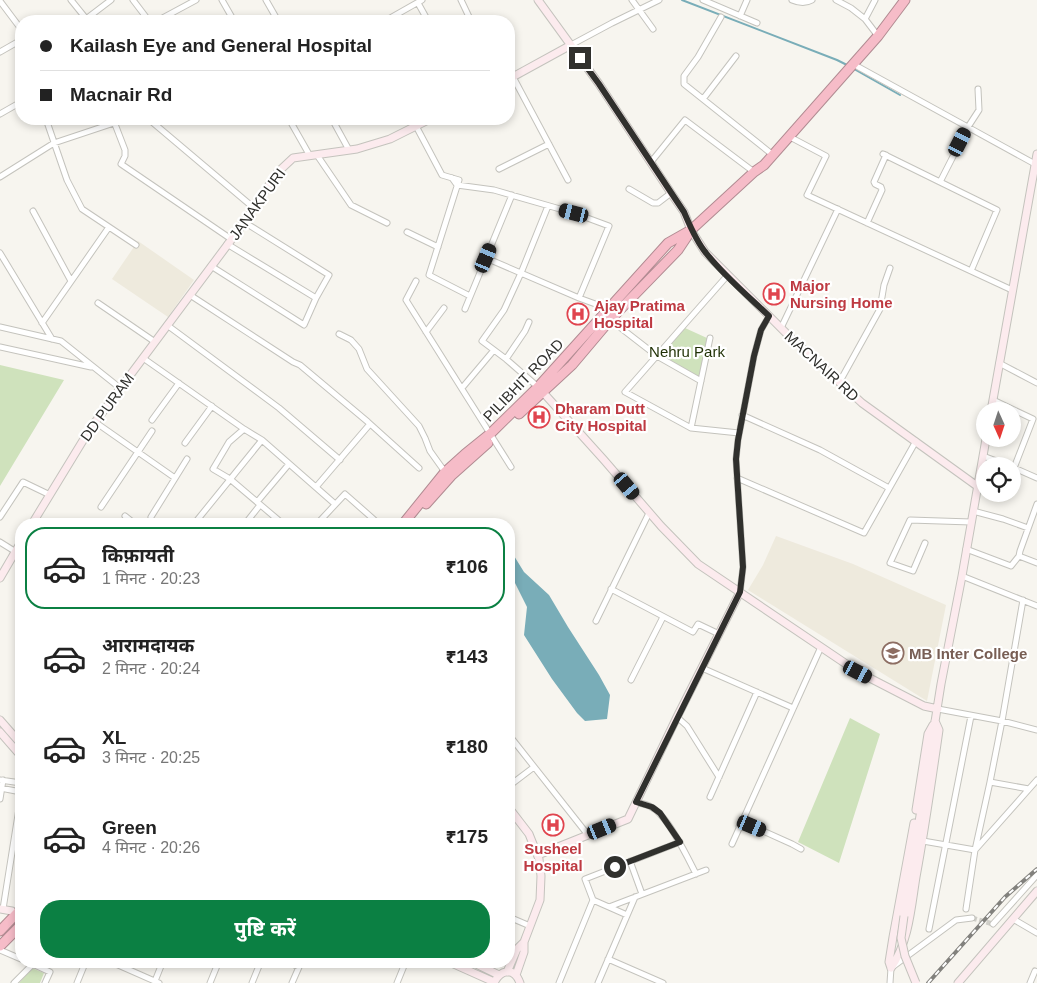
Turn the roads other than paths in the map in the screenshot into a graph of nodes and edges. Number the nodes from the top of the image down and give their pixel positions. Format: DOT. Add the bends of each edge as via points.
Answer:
graph roads {
  1 [pos="71,0"];
  2 [pos="111,0"];
  3 [pos="133,0"];
  4 [pos="196,0"];
  5 [pos="222,0"];
  6 [pos="266,0"];
  7 [pos="461,0"];
  8 [pos="538,0"];
  9 [pos="632,0"];
  10 [pos="659,0"];
  11 [pos="702,0"];
  12 [pos="747,0"];
  13 [pos="792,0"];
  14 [pos="812,0"];
  15 [pos="836,0"];
  16 [pos="875,0"];
  17 [pos="905,0"];
  18 [pos="0,1"];
  19 [pos="420,1"];
  20 [pos="639,10"];
  21 [pos="83,15"];
  22 [pos="93,15"];
  23 [pos="145,15"];
  24 [pos="168,15"];
  25 [pos="231,15"];
  26 [pos="275,15"];
  27 [pos="398,15"];
  28 [pos="426,15"];
  29 [pos="468,15"];
  30 [pos="740,16"];
  31 [pos="721,17"];
  32 [pos="865,19"];
  33 [pos="15,21"];
  34 [pos="757,23"];
  35 [pos="653,29"];
  36 [pos="878,36"];
  37 [pos="15,43"];
  38 [pos="571,45"];
  39 [pos="0,52"];
  40 [pos="736,56"];
  41 [pos="852,66"];
  42 [pos="515,76"];
  43 [pos="515,85"];
  44 [pos="978,89"];
  45 [pos="703,99"];
  46 [pos="15,105"];
  47 [pos="0,114"];
  48 [pos="48,125"];
  49 [pos="102,125"];
  50 [pos="115,125"];
  51 [pos="156,125"];
  52 [pos="293,125"];
  53 [pos="335,125"];
  54 [pos="416,126"];
  55 [pos="968,127"];
  56 [pos="790,137"];
  57 [pos="54,143"];
  58 [pos="549,144"];
  59 [pos="349,150"];
  60 [pos="774,155"];
  61 [pos="313,156"];
  62 [pos="1036,159"];
  63 [pos="651,162"];
  64 [pos="498,169"];
  65 [pos="754,172"];
  66 [pos="1035,173"];
  67 [pos="0,177"];
  68 [pos="568,180"];
  69 [pos="940,182"];
  70 [pos="457,185"];
  71 [pos="628,189"];
  72 [pos="671,192"];
  73 [pos="512,195"];
  74 [pos="548,206"];
  75 [pos="254,208"];
  76 [pos="838,209"];
  77 [pos="33,211"];
  78 [pos="244,222"];
  79 [pos="387,223"];
  80 [pos="867,223"];
  81 [pos="109,227"];
  82 [pos="691,230"];
  83 [pos="407,232"];
  84 [pos="229,242"];
  85 [pos="136,245"];
  86 [pos="438,248"];
  87 [pos="0,253"];
  88 [pos="486,258"];
  89 [pos="211,266"];
  90 [pos="890,268"];
  91 [pos="971,271"];
  92 [pos="521,273"];
  93 [pos="727,276"];
  94 [pos="72,281"];
  95 [pos="416,281"];
  96 [pos="1012,290"];
  97 [pos="190,295"];
  98 [pos="470,296"];
  99 [pos="316,298"];
  100 [pos="579,298"];
  101 [pos="98,303"];
  102 [pos="444,308"];
  103 [pos="465,309"];
  104 [pos="608,315"];
  105 [pos="769,316"];
  106 [pos="529,322"];
  107 [pos="42,323"];
  108 [pos="167,325"];
  109 [pos="0,327"];
  110 [pos="781,328"];
  111 [pos="426,332"];
  112 [pos="339,334"];
  113 [pos="710,338"];
  114 [pos="52,339"];
  115 [pos="155,342"];
  116 [pos="0,347"];
  117 [pos="494,350"];
  118 [pos="657,356"];
  119 [pos="143,358"];
  120 [pos="506,359"];
  121 [pos="999,362"];
  122 [pos="94,368"];
  123 [pos="701,381"];
  124 [pos="179,383"];
  125 [pos="839,383"];
  126 [pos="1037,383"];
  127 [pos="120,388"];
  128 [pos="462,388"];
  129 [pos="541,390"];
  130 [pos="993,400"];
  131 [pos="212,406"];
  132 [pos="742,416"];
  133 [pos="152,420"];
  134 [pos="94,422"];
  135 [pos="370,424"];
  136 [pos="244,428"];
  137 [pos="691,428"];
  138 [pos="152,431"];
  139 [pos="739,433"];
  140 [pos="492,435"];
  141 [pos="262,440"];
  142 [pos="916,441"];
  143 [pos="185,443"];
  144 [pos="984,448"];
  145 [pos="138,452"];
  146 [pos="983,456"];
  147 [pos="1016,457"];
  148 [pos="187,459"];
  149 [pos="340,460"];
  150 [pos="289,464"];
  151 [pos="511,467"];
  152 [pos="419,468"];
  153 [pos="1021,471"];
  154 [pos="446,472"];
  155 [pos="175,478"];
  156 [pos="737,478"];
  157 [pos="1037,478"];
  158 [pos="230,479"];
  159 [pos="976,485"];
  160 [pos="316,488"];
  161 [pos="889,488"];
  162 [pos="976,492"];
  163 [pos="50,495"];
  164 [pos="259,503"];
  165 [pos="335,504"];
  166 [pos="1037,504"];
  167 [pos="101,508"];
  168 [pos="973,511"];
  169 [pos="649,512"];
  170 [pos="125,516"];
  171 [pos="151,516"];
  172 [pos="0,517"];
  173 [pos="36,518"];
  174 [pos="128,518"];
  175 [pos="199,518"];
  176 [pos="249,518"];
  177 [pos="276,518"];
  178 [pos="323,518"];
  179 [pos="372,518"];
  180 [pos="408,518"];
  181 [pos="414,518"];
  182 [pos="971,522"];
  183 [pos="1028,528"];
  184 [pos="0,542"];
  185 [pos="925,543"];
  186 [pos="966,549"];
  187 [pos="15,551"];
  188 [pos="15,554"];
  189 [pos="1019,556"];
  190 [pos="1037,563"];
  191 [pos="0,576"];
  192 [pos="962,576"];
  193 [pos="611,589"];
  194 [pos="740,592"];
  195 [pos="1023,600"];
  196 [pos="1037,606"];
  197 [pos="663,617"];
  198 [pos="596,621"];
  199 [pos="719,634"];
  200 [pos="821,647"];
  201 [pos="702,668"];
  202 [pos="631,680"];
  203 [pos="757,692"];
  204 [pos="793,708"];
  205 [pos="938,709"];
  206 [pos="971,716"];
  207 [pos="677,717"];
  208 [pos="0,720"];
  209 [pos="935,721"];
  210 [pos="1002,721"];
  211 [pos="1037,730"];
  212 [pos="0,732"];
  213 [pos="15,737"];
  214 [pos="515,743"];
  215 [pos="15,749"];
  216 [pos="534,767"];
  217 [pos="719,777"];
  218 [pos="2,780"];
  219 [pos="1037,780"];
  220 [pos="515,781"];
  221 [pos="990,782"];
  222 [pos="15,783"];
  223 [pos="1,788"];
  224 [pos="1029,789"];
  225 [pos="15,792"];
  226 [pos="710,797"];
  227 [pos="0,800"];
  228 [pos="636,802"];
  229 [pos="515,816"];
  230 [pos="739,827"];
  231 [pos="15,830"];
  232 [pos="588,835"];
  233 [pos="923,841"];
  234 [pos="680,842"];
  235 [pos="732,844"];
  236 [pos="945,844"];
  237 [pos="801,849"];
  238 [pos="975,850"];
  239 [pos="538,855"];
  240 [pos="630,861"];
  241 [pos="706,870"];
  242 [pos="696,874"];
  243 [pos="1037,875"];
  244 [pos="1037,891"];
  245 [pos="642,894"];
  246 [pos="635,897"];
  247 [pos="593,900"];
  248 [pos="609,907"];
  249 [pos="2,909"];
  250 [pos="966,909"];
  251 [pos="15,912"];
  252 [pos="627,916"];
  253 [pos="15,918"];
  254 [pos="972,918"];
  255 [pos="1013,919"];
  256 [pos="515,920"];
  257 [pos="993,924"];
  258 [pos="530,926"];
  259 [pos="929,929"];
  260 [pos="0,931"];
  261 [pos="15,932"];
  262 [pos="1037,934"];
  263 [pos="524,942"];
  264 [pos="0,948"];
  265 [pos="515,954"];
  266 [pos="15,956"];
  267 [pos="608,958"];
  268 [pos="28,968"];
  269 [pos="41,968"];
  270 [pos="83,968"];
  271 [pos="126,968"];
  272 [pos="161,968"];
  273 [pos="216,968"];
  274 [pos="258,968"];
  275 [pos="299,968"];
  276 [pos="403,968"];
  277 [pos="462,968"];
  278 [pos="484,968"];
  279 [pos="509,968"];
  280 [pos="891,968"];
  281 [pos="1036,971"];
  282 [pos="507,972"];
  283 [pos="499,975"];
  284 [pos="516,975"];
  285 [pos="157,982"];
  286 [pos="14,983"];
  287 [pos="45,983"];
  288 [pos="77,983"];
  289 [pos="210,983"];
  290 [pos="252,983"];
  291 [pos="292,983"];
  292 [pos="397,983"];
  293 [pos="494,983"];
  294 [pos="520,983"];
  295 [pos="559,983"];
  296 [pos="598,983"];
  297 [pos="663,983"];
  298 [pos="890,983"];
  299 [pos="916,983"];
  300 [pos="958,983"];
  301 [pos="1030,983"];
  1 -- 21 [label="street"];
  2 -- 22 [label="street"];
  3 -- 23 [label="street"];
  4 -- 24 [label="street"];
  5 -- 25 [label="street"];
  6 -- 26 [label="street"];
  7 -- 29 [label="street"];
  8 -- 38 [label="street, MACNAIR RD"];
  9 -- 20 [label="street"];
  10 -- 20 [label="street"];
  11 -- 30 [label="street"];
  12 -- 30 [label="street"];
  13 -- 14 [label="street" via="806,3"];
  15 -- 32 [label="street"];
  16 -- 32 [label="street"];
  17 -- 36 [label="highway"];
  18 -- 33 [label="street"];
  19 -- 27 [label="street"];
  19 -- 28 [label="street"];
  20 -- 35 [label="street"];
  20 -- 38 [label="street"];
  30 -- 34 [label="street"];
  31 -- 45 [label="street" via="684,76 684,84"];
  32 -- 36 [label="street"];
  36 -- 41 [label="highway"];
  37 -- 39 [label="street"];
  38 -- 42 [label="street"];
  38 -- 63 [label="street, MACNAIR RD"];
  40 -- 45 [label="street"];
  41 -- 55 [label="street"];
  41 -- 56 [label="highway"];
  43 -- 58 [label="street"];
  44 -- 55 [label="street" via="979,110"];
  45 -- 60 [label="street"];
  46 -- 47 [label="street"];
  48 -- 57 [label="street"];
  49 -- 57 [label="street"];
  50 -- 84 [label="street" via="125,150 121,164"];
  51 -- 75 [label="street"];
  52 -- 61 [label="street"];
  53 -- 59 [label="street"];
  54 -- 59 [label="street, JANAKPURI" via="390,139"];
  54 -- 70 [label="street" via="442,175 459,180"];
  55 -- 62 [label="street"];
  55 -- 69 [label="street"];
  56 -- 60 [label="highway"];
  56 -- 76 [label="street" via="826,156 808,196"];
  57 -- 67 [label="street"];
  57 -- 81 [label="street" via="82,209"];
  58 -- 64 [label="street"];
  58 -- 68 [label="street"];
  59 -- 61 [label="street, JANAKPURI"];
  60 -- 65 [label="highway"];
  61 -- 75 [label="street, JANAKPURI" via="293,158 282,167"];
  61 -- 79 [label="street" via="351,205"];
  62 -- 66 [label="street"];
  63 -- 65 [label="street" via="685,120"];
  63 -- 72 [label="street, MACNAIR RD"];
  65 -- 82 [label="highway"];
  66 -- 96 [label="street"];
  69 -- 80 [label="street" via="884,155 874,182 882,190"];
  69 -- 91 [label="street" via="997,210"];
  70 -- 73 [label="street"];
  70 -- 86 [label="street"];
  71 -- 72 [label="street" via="653,204"];
  72 -- 82 [label="street, MACNAIR RD"];
  73 -- 74 [label="street"];
  73 -- 88 [label="street"];
  74 -- 92 [label="street"];
  74 -- 100 [label="street" via="609,226"];
  75 -- 78 [label="street, JANAKPURI"];
  76 -- 80 [label="street"];
  76 -- 110 [label="street"];
  77 -- 94 [label="street"];
  78 -- 84 [label="street, JANAKPURI"];
  78 -- 99 [label="street" via="329,275"];
  80 -- 91 [label="street"];
  81 -- 85 [label="street"];
  81 -- 94 [label="street"];
  82 -- 93 [label="street, MACNAIR RD" via="705,252"];
  82 -- 104 [label="highway, PILIBHIT ROAD" via="678,250"];
  83 -- 86 [label="street"];
  84 -- 89 [label="street, JANAKPURI"];
  84 -- 99 [label="street"];
  86 -- 98 [label="street" via="429,275"];
  87 -- 107 [label="street"];
  88 -- 92 [label="street"];
  88 -- 98 [label="street"];
  89 -- 97 [label="street, JANAKPURI"];
  89 -- 99 [label="street" via="304,325"];
  90 -- 125 [label="street" via="880,309"];
  91 -- 96 [label="street"];
  92 -- 100 [label="street"];
  92 -- 117 [label="street" via="504,310 482,341"];
  93 -- 105 [label="street, MACNAIR RD"];
  93 -- 118 [label="street"];
  94 -- 107 [label="street"];
  95 -- 111 [label="street" via="406,300"];
  96 -- 121 [label="street"];
  97 -- 108 [label="street, DD PURAM"];
  97 -- 135 [label="street" via="300,365"];
  98 -- 103 [label="street"];
  100 -- 104 [label="street"];
  101 -- 115 [label="street"];
  102 -- 111 [label="street"];
  104 -- 118 [label="street"];
  104 -- 129 [label="highway, PILIBHIT ROAD"];
  105 -- 110 [label="street, MACNAIR RD"];
  105 -- 132 [label="street" via="761,330"];
  106 -- 120 [label="street"];
  107 -- 114 [label="street"];
  108 -- 115 [label="street, DD PURAM"];
  108 -- 149 [label="street" via="279,408"];
  109 -- 114 [label="street"];
  110 -- 125 [label="street, MACNAIR RD"];
  111 -- 128 [label="street"];
  112 -- 154 [label="street" via="359,349 367,368 419,426 430,451"];
  113 -- 123 [label="street"];
  114 -- 122 [label="street" via="61,341"];
  115 -- 119 [label="street, DD PURAM"];
  116 -- 122 [label="street"];
  117 -- 120 [label="street"];
  117 -- 128 [label="street"];
  118 -- 123 [label="street"];
  118 -- 137 [label="street" via="625,392"];
  119 -- 124 [label="street"];
  119 -- 127 [label="street, DD PURAM"];
  120 -- 129 [label="street"];
  121 -- 126 [label="street"];
  121 -- 130 [label="street"];
  122 -- 127 [label="street"];
  123 -- 137 [label="street"];
  124 -- 131 [label="street"];
  124 -- 133 [label="street"];
  125 -- 142 [label="street, MACNAIR RD"];
  127 -- 134 [label="street, DD PURAM"];
  128 -- 140 [label="street"];
  129 -- 140 [label="highway, PILIBHIT ROAD"];
  129 -- 169 [label="street"];
  130 -- 147 [label="street" via="1032,419"];
  131 -- 136 [label="street"];
  131 -- 143 [label="street"];
  132 -- 139 [label="street"];
  132 -- 161 [label="street" via="820,450"];
  134 -- 145 [label="street"];
  134 -- 163 [label="street, DD PURAM"];
  135 -- 149 [label="street"];
  135 -- 152 [label="street"];
  136 -- 141 [label="street"];
  136 -- 158 [label="street" via="229,442 213,469"];
  137 -- 139 [label="street"];
  138 -- 145 [label="street"];
  139 -- 156 [label="street"];
  140 -- 151 [label="street"];
  140 -- 154 [label="highway, PILIBHIT ROAD"];
  140 -- 181 [label="highway"];
  141 -- 150 [label="street"];
  141 -- 158 [label="street"];
  142 -- 159 [label="street, MACNAIR RD"];
  142 -- 161 [label="street"];
  144 -- 146 [label="street"];
  145 -- 155 [label="street"];
  145 -- 167 [label="street"];
  148 -- 155 [label="street"];
  149 -- 160 [label="street"];
  150 -- 160 [label="street"];
  150 -- 164 [label="street"];
  153 -- 157 [label="street"];
  154 -- 180 [label="highway, PILIBHIT ROAD"];
  155 -- 171 [label="street"];
  156 -- 161 [label="street" via="864,533"];
  156 -- 194 [label="street" via="743,567"];
  158 -- 164 [label="street"];
  158 -- 175 [label="street"];
  160 -- 165 [label="street"];
  162 -- 168 [label="street"];
  163 -- 172 [label="street" via="23,482"];
  163 -- 173 [label="street, DD PURAM"];
  164 -- 176 [label="street"];
  164 -- 177 [label="street"];
  165 -- 178 [label="street"];
  165 -- 179 [label="street" via="345,494"];
  166 -- 183 [label="street"];
  168 -- 182 [label="street"];
  168 -- 183 [label="street"];
  169 -- 193 [label="street"];
  169 -- 194 [label="street" via="698,564"];
  170 -- 174 [label="street"];
  182 -- 185 [label="street" via="910,520 890,562 914,571"];
  182 -- 186 [label="street"];
  183 -- 189 [label="street"];
  184 -- 187 [label="street"];
  186 -- 189 [label="street" via="1011,566"];
  186 -- 192 [label="street"];
  188 -- 191 [label="street"];
  189 -- 190 [label="street"];
  192 -- 195 [label="street"];
  192 -- 205 [label="street"];
  193 -- 197 [label="street"];
  193 -- 198 [label="street"];
  194 -- 199 [label="street"];
  194 -- 200 [label="street"];
  195 -- 196 [label="street"];
  195 -- 210 [label="street"];
  197 -- 199 [label="street" via="693,632 698,624"];
  197 -- 202 [label="street"];
  199 -- 201 [label="street"];
  200 -- 204 [label="street"];
  200 -- 205 [label="street" via="858,672 924,706"];
  201 -- 203 [label="street"];
  201 -- 207 [label="street"];
  203 -- 204 [label="street"];
  203 -- 217 [label="street"];
  204 -- 230 [label="street"];
  205 -- 206 [label="street"];
  205 -- 209 [label="street"];
  206 -- 210 [label="street"];
  206 -- 236 [label="street"];
  207 -- 217 [label="street"];
  207 -- 228 [label="street"];
  208 -- 213 [label="street"];
  209 -- 233 [label="street" via="939,730"];
  209 -- 280 [label="street" via="928,734 889,962"];
  209 -- 299 [label="street, bridge" via="901,938 904,956"];
  210 -- 211 [label="street"];
  210 -- 221 [label="street"];
  212 -- 215 [label="street"];
  214 -- 216 [label="street"];
  216 -- 220 [label="street"];
  216 -- 232 [label="street"];
  217 -- 226 [label="street"];
  218 -- 222 [label="street"];
  218 -- 223 [label="street"];
  219 -- 224 [label="street"];
  221 -- 224 [label="street"];
  221 -- 238 [label="street"];
  223 -- 225 [label="street"];
  223 -- 227 [label="street"];
  224 -- 238 [label="street"];
  228 -- 232 [label="street" via="628,819"];
  228 -- 234 [label="street" via="660,813"];
  229 -- 239 [label="street" via="529,834"];
  230 -- 235 [label="street"];
  230 -- 237 [label="street" via="752,826"];
  231 -- 249 [label="street"];
  232 -- 239 [label="street"];
  233 -- 236 [label="street"];
  233 -- 280 [label="street" via="906,937"];
  234 -- 240 [label="street"];
  234 -- 242 [label="street"];
  236 -- 238 [label="street"];
  236 -- 259 [label="street"];
  238 -- 250 [label="street"];
  239 -- 258 [label="street" via="540,900"];
  240 -- 245 [label="street"];
  240 -- 247 [label="street" via="585,879"];
  241 -- 242 [label="street"];
  242 -- 245 [label="street"];
  243 -- 257 [label="street"];
  244 -- 255 [label="street"];
  245 -- 246 [label="street"];
  246 -- 248 [label="street"];
  246 -- 252 [label="street"];
  247 -- 248 [label="street"];
  247 -- 295 [label="street"];
  248 -- 252 [label="street"];
  249 -- 251 [label="street"];
  252 -- 267 [label="street"];
  253 -- 260 [label="highway"];
  254 -- 280 [label="street" via="956,920"];
  255 -- 262 [label="street"];
  255 -- 300 [label="street"];
  256 -- 258 [label="street"];
  258 -- 263 [label="street"];
  261 -- 264 [label="highway"];
  263 -- 265 [label="street"];
  263 -- 284 [label="street"];
  264 -- 266 [label="street"];
  267 -- 296 [label="street"];
  267 -- 297 [label="street"];
  268 -- 286 [label="street"];
  269 -- 287 [label="street" via="50,972"];
  270 -- 288 [label="street"];
  271 -- 285 [label="street"];
  272 -- 285 [label="street"];
  273 -- 289 [label="street"];
  274 -- 290 [label="street"];
  275 -- 291 [label="street"];
  276 -- 292 [label="street"];
  277 -- 293 [label="street"];
  278 -- 283 [label="street"];
  279 -- 282 [label="street"];
  280 -- 298 [label="street"];
  281 -- 301 [label="street"];
  282 -- 283 [label="street"];
  282 -- 284 [label="street"];
  283 -- 293 [label="street"];
  284 -- 294 [label="street"];
}
